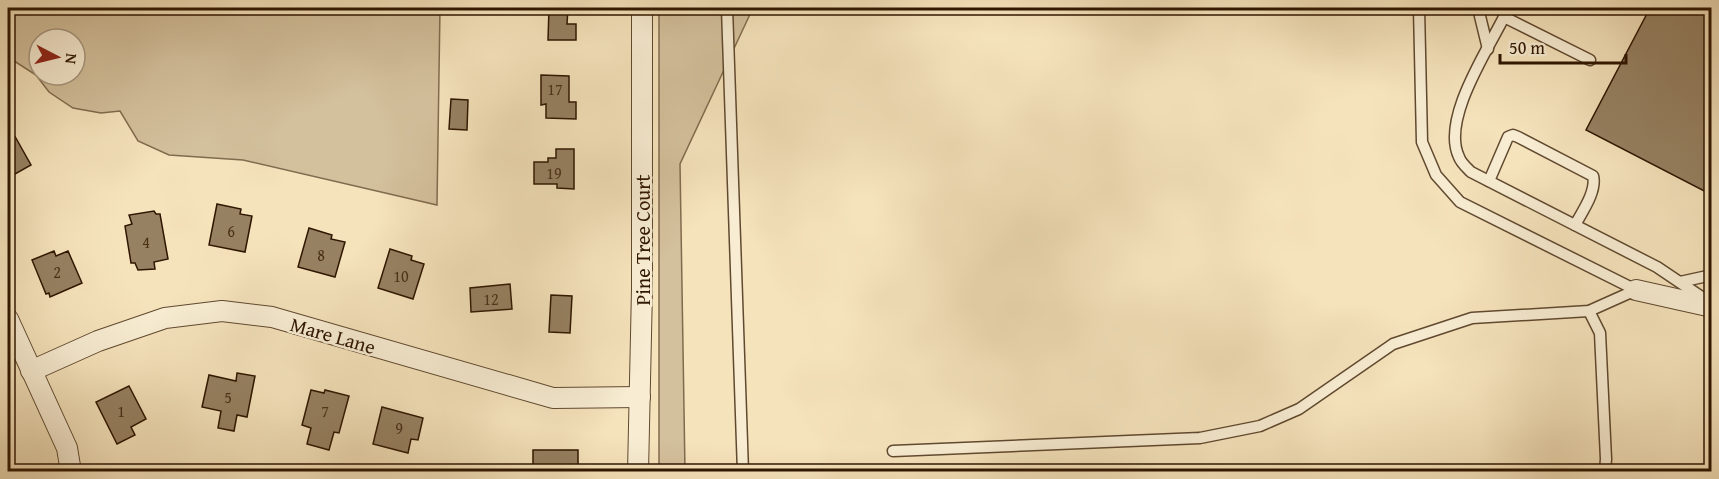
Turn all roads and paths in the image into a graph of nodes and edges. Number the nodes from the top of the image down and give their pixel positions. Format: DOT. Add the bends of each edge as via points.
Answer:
graph roads {
  1 [pos="642,8"];
  2 [pos="726,8"];
  3 [pos="1419,8"];
  4 [pos="1478,8"];
  5 [pos="1488,49"];
  6 [pos="1590,60"];
  7 [pos="1489,181"];
  8 [pos="1575,225"];
  9 [pos="1712,275"];
  10 [pos="1680,282"];
  11 [pos="1636,290"];
  12 [pos="1712,305"];
  13 [pos="1589,312"];
  14 [pos="8,319"];
  15 [pos="31,371"];
  16 [pos="640,397"];
  17 [pos="893,451"];
  18 [pos="71,471"];
  19 [pos="638,471"];
  20 [pos="743,471"];
  21 [pos="1605,471"];
  1 -- 16 [label="street, Pine Tree Court"];
  2 -- 20 [label="lane"];
  3 -- 11 [label="lane" via="1422,142 1436,175 1460,202"];
  4 -- 5 [label="lane"];
  5 -- 6 [label="lane" via="1504,17"];
  5 -- 7 [label="lane" via="1465,94 1454,133 1459,158 1471,172"];
  7 -- 8 [label="lane"];
  7 -- 8 [label="lane" via="1508,137 1518,137 1593,176 1593,188"];
  8 -- 10 [label="lane"];
  9 -- 10 [label="lane"];
  10 -- 12 [label="lane"];
  11 -- 12 [label="street"];
  11 -- 13 [label="lane"];
  13 -- 17 [label="lane" via="1472,318 1393,344 1299,409 1260,426 1200,438"];
  13 -- 21 [label="lane" via="1600,333"];
  14 -- 15 [label="street"];
  15 -- 16 [label="street, Mare Lane" via="98,341 165,318 222,311 272,317 553,398"];
  15 -- 18 [label="street" via="67,448"];
  16 -- 19 [label="street, Pine Tree Court"];
}
